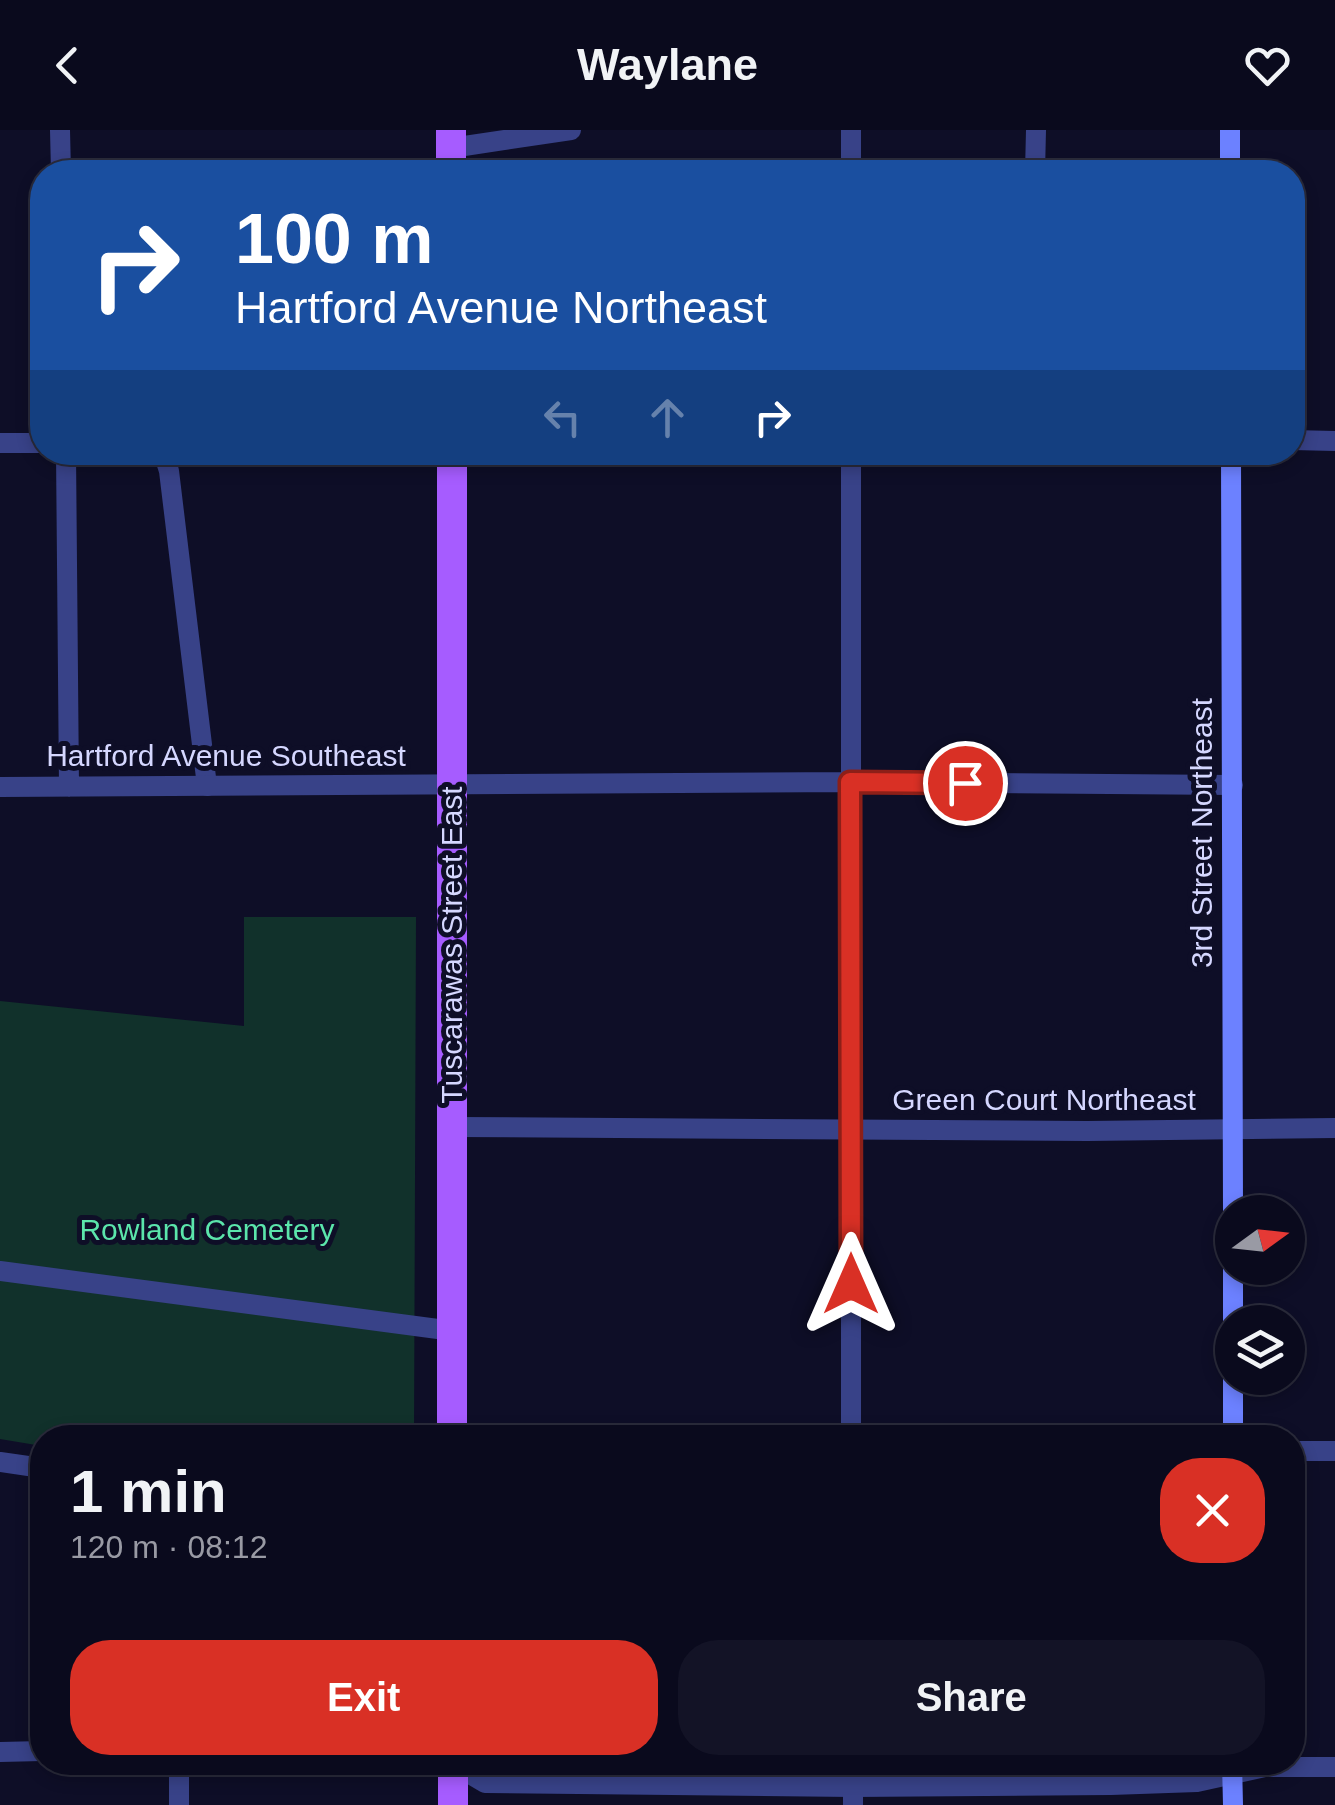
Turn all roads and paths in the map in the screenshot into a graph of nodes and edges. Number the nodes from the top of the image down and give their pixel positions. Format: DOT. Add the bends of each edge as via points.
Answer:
graph roads {
  1 [pos="60,130"];
  2 [pos="571,130"];
  3 [pos="850,130"];
  4 [pos="1036,130"];
  5 [pos="1230,130"];
  6 [pos="452,150"];
  7 [pos="61,160"];
  8 [pos="850,160"];
  9 [pos="1035,160"];
  10 [pos="1230,160"];
  11 [pos="1305,440"];
  12 [pos="1335,441"];
  13 [pos="0,443"];
  14 [pos="30,443"];
  15 [pos="66,465"];
  16 [pos="167,465"];
  17 [pos="452,465"];
  18 [pos="851,465"];
  19 [pos="1231,465"];
  20 [pos="850,782"];
  21 [pos="452,784"];
  22 [pos="207,786"];
  23 [pos="1232,786"];
  24 [pos="0,787"];
  25 [pos="69,787"];
  26 [pos="453,1128"];
  27 [pos="1335,1128"];
  28 [pos="1232,1129"];
  29 [pos="851,1130"];
  30 [pos="1233,1195"];
  31 [pos="0,1271"];
  32 [pos="452,1330"];
  33 [pos="1233,1395"];
  34 [pos="452,1425"];
  35 [pos="851,1425"];
  36 [pos="1234,1425"];
  37 [pos="1305,1451"];
  38 [pos="1335,1451"];
  39 [pos="0,1462"];
  40 [pos="30,1466"];
  41 [pos="0,1752"];
  42 [pos="30,1752"];
  43 [pos="1305,1766"];
  44 [pos="1335,1766"];
  45 [pos="178,1775"];
  46 [pos="452,1775"];
  47 [pos="472,1775"];
  48 [pos="1215,1775"];
  49 [pos="1232,1775"];
  50 [pos="853,1796"];
  51 [pos="179,1805"];
  52 [pos="453,1805"];
  53 [pos="1233,1805"];
  1 -- 7 [label="street"];
  2 -- 6 [label="street"];
  3 -- 8 [label="street"];
  4 -- 9 [label="street"];
  5 -- 10 [label="street"];
  11 -- 12 [label="street"];
  13 -- 14 [label="street"];
  15 -- 25 [label="street"];
  16 -- 22 [label="street"];
  17 -- 21 [label="main road, Tuscarawas Street East"];
  18 -- 20 [label="street"];
  19 -- 23 [label="street, 3rd Street Northeast"];
  20 -- 21 [label="street, Hartford Avenue Southeast"];
  20 -- 23 [label="street, Hartford Avenue Southeast"];
  20 -- 29 [label="street"];
  21 -- 22 [label="street, Hartford Avenue Southeast"];
  21 -- 26 [label="main road, Tuscarawas Street East"];
  22 -- 25 [label="street, Hartford Avenue Southeast"];
  23 -- 28 [label="street, 3rd Street Northeast"];
  24 -- 25 [label="street, Hartford Avenue Southeast"];
  26 -- 29 [label="street, Green Court Northeast"];
  26 -- 32 [label="main road, Tuscarawas Street East"];
  27 -- 28 [label="street, Green Court Northeast"];
  28 -- 29 [label="street, Green Court Northeast"];
  28 -- 30 [label="street, 3rd Street Northeast"];
  29 -- 35 [label="street"];
  31 -- 32 [label="street"];
  32 -- 34 [label="main road, Tuscarawas Street East"];
  33 -- 36 [label="street"];
  37 -- 38 [label="street"];
  39 -- 40 [label="street"];
  41 -- 42 [label="street"];
  43 -- 44 [label="street"];
  45 -- 51 [label="street"];
  46 -- 52 [label="main road"];
  47 -- 50 [label="street" via="485,1783"];
  48 -- 50 [label="street" via="1198,1782"];
  49 -- 53 [label="street"];
}
